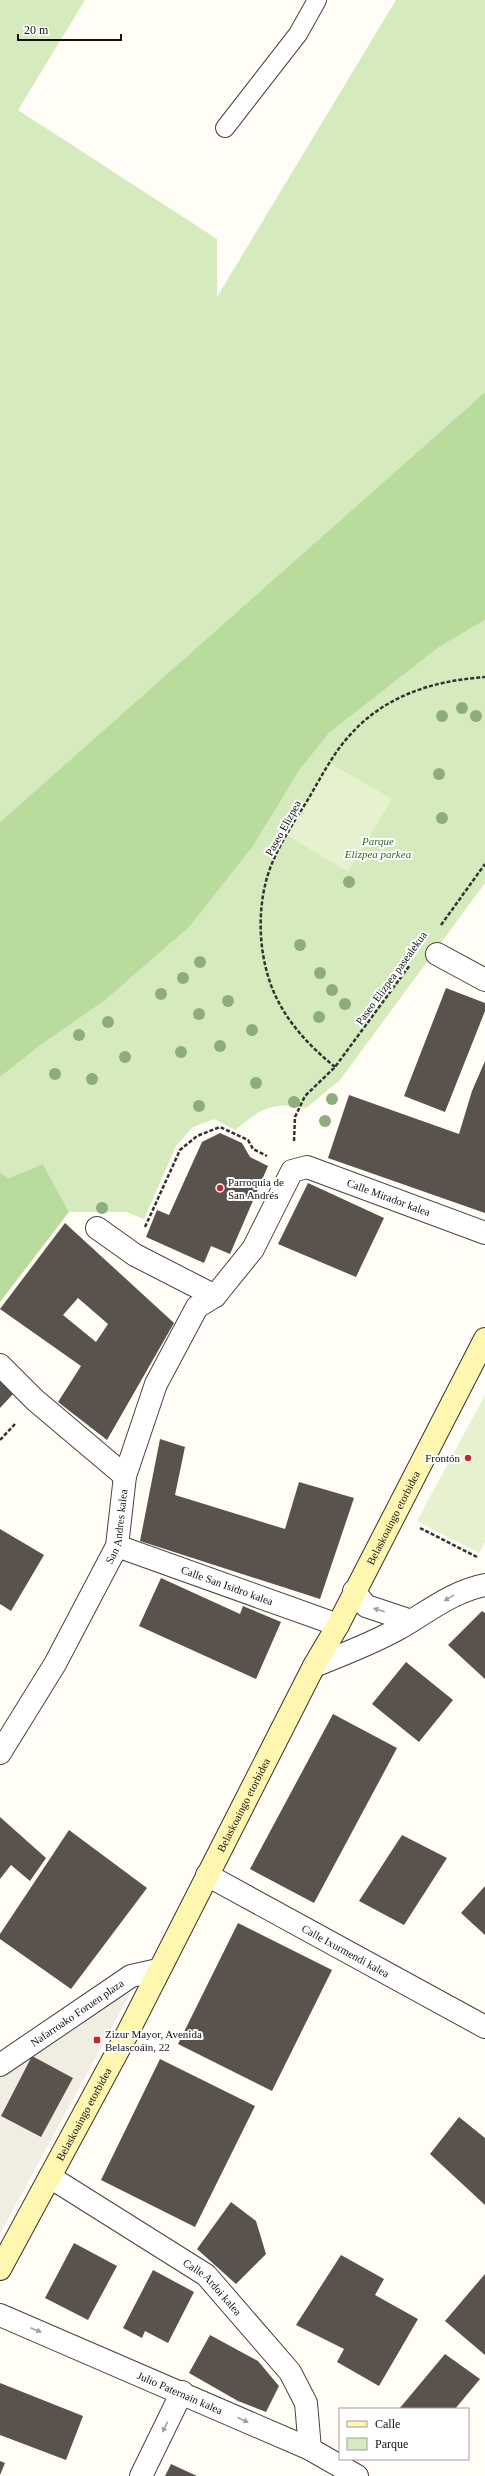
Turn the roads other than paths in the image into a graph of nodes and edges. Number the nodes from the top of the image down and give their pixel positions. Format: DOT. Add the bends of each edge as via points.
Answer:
graph roads {
  1 [pos="317,0"];
  2 [pos="224,128"];
  3 [pos="437,954"];
  4 [pos="485,980"];
  5 [pos="292,1171"];
  6 [pos="97,1228"];
  7 [pos="485,1233"];
  8 [pos="215,1296"];
  9 [pos="485,1339"];
  10 [pos="0,1365"];
  11 [pos="125,1476"];
  12 [pos="117,1546"];
  13 [pos="485,1585"];
  14 [pos="354,1591"];
  15 [pos="411,1621"];
  16 [pos="338,1625"];
  17 [pos="314,1666"];
  18 [pos="0,1753"];
  19 [pos="207,1875"];
  20 [pos="158,1970"];
  21 [pos="485,2027"];
  22 [pos="0,2065"];
  23 [pos="50,2177"];
  24 [pos="0,2269"];
  25 [pos="0,2315"];
  26 [pos="182,2392"];
  27 [pos="310,2450"];
  28 [pos="141,2476"];
  29 [pos="357,2476"];
  1 -- 2 [label="lane" via="298,34"];
  3 -- 4 [label="street"];
  5 -- 7 [label="street, Calle Mirador kalea" via="307,1167"];
  5 -- 8 [label="street, San Andres kalea" via="253,1249"];
  6 -- 8 [label="street" via="135,1255"];
  8 -- 11 [label="street, San Andres kalea" via="197,1307 156,1384"];
  9 -- 14 [label="street, Belaskoaingo etorbidea"];
  10 -- 11 [label="street" via="36,1400"];
  11 -- 12 [label="street, San Andres kalea"];
  12 -- 16 [label="street, Calle San Isidro kalea"];
  12 -- 18 [label="street, San Andres kalea" via="54,1664"];
  13 -- 15 [label="street, one-way" via="462,1591"];
  15 -- 14 [label="street, one-way" via="366,1606"];
  14 -- 16 [label="street, Belaskoaingo etorbidea"];
  15 -- 17 [label="street" via="352,1651"];
  16 -- 17 [label="street, Belaskoaingo etorbidea"];
  17 -- 19 [label="street, Belaskoaingo etorbidea"];
  19 -- 20 [label="street, Belaskoaingo etorbidea"];
  19 -- 21 [label="street, Calle Ixurmendi kalea"];
  20 -- 22 [label="street, Nafarroako Foruen plaza" via="131,1976"];
  20 -- 23 [label="street, Belaskoaingo etorbidea" via="127,2034"];
  23 -- 24 [label="street, Belaskoaingo etorbidea"];
  23 -- 27 [label="street, Calle Ardoi kalea" via="206,2275 290,2372 306,2403"];
  25 -- 26 [label="street, Julio Paternain kalea, one-way"];
  26 -- 27 [label="street, Julio Paternain kalea, one-way"];
  26 -- 28 [label="street, one-way"];
  27 -- 29 [label="street, Julio Paternain kalea"];
}
